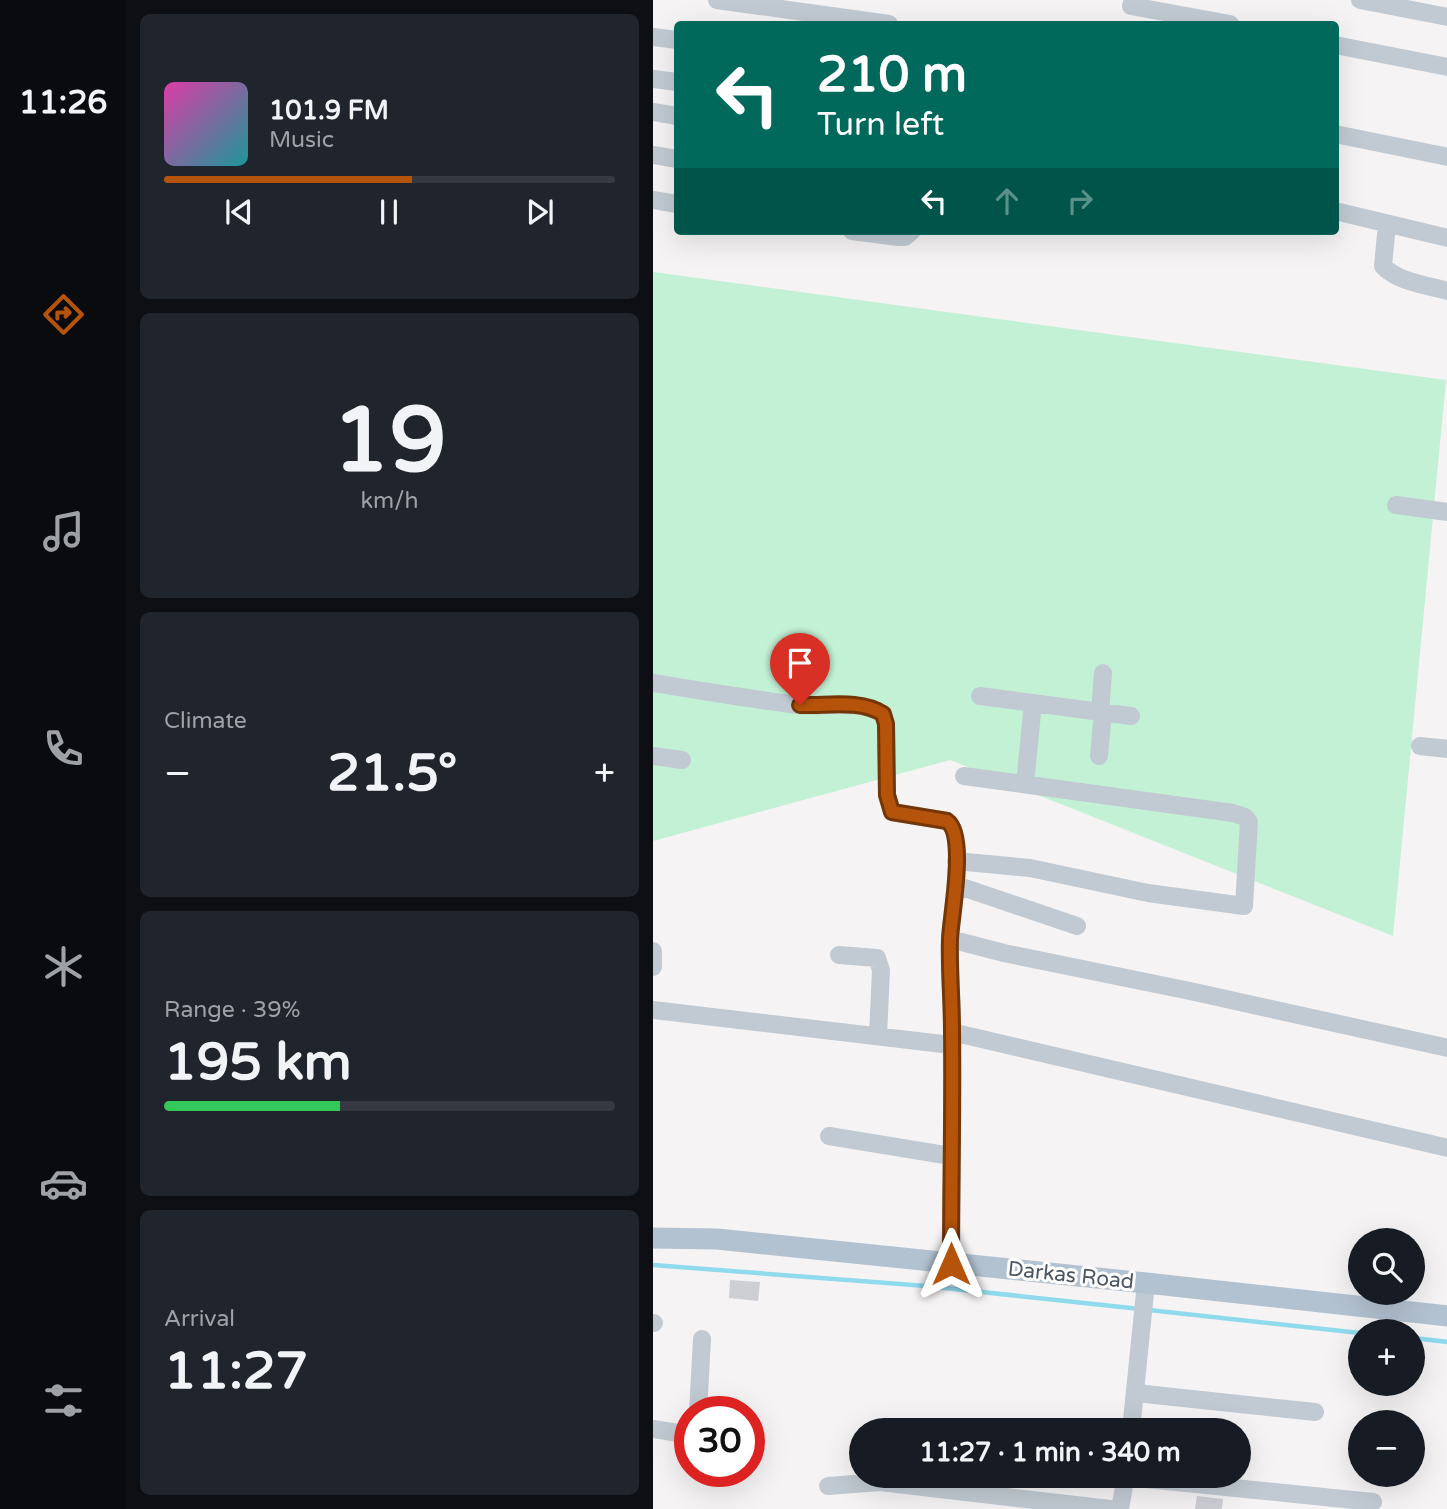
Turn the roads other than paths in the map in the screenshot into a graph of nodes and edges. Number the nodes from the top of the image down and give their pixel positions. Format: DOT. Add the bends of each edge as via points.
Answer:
graph roads {
  1 [pos="717,0"];
  2 [pos="1133,0"];
  3 [pos="1360,0"];
  4 [pos="1447,17"];
  5 [pos="868,21"];
  6 [pos="1214,21"];
  7 [pos="653,37"];
  8 [pos="674,40"];
  9 [pos="1339,46"];
  10 [pos="1447,67"];
  11 [pos="653,79"];
  12 [pos="674,82"];
  13 [pos="653,112"];
  14 [pos="674,116"];
  15 [pos="1339,135"];
  16 [pos="653,155"];
  17 [pos="1447,157"];
  18 [pos="674,158"];
  19 [pos="653,200"];
  20 [pos="674,204"];
  21 [pos="1339,212"];
  22 [pos="1387,224"];
  23 [pos="883,235"];
  24 [pos="907,235"];
  25 [pos="1447,238"];
  26 [pos="1447,291"];
  27 [pos="1396,505"];
  28 [pos="1447,512"];
  29 [pos="1103,673"];
  30 [pos="653,684"];
  31 [pos="980,696"];
  32 [pos="1033,703"];
  33 [pos="1101,712"];
  34 [pos="1131,716"];
  35 [pos="1420,746"];
  36 [pos="1447,749"];
  37 [pos="653,756"];
  38 [pos="1099,756"];
  39 [pos="682,760"];
  40 [pos="964,776"];
  41 [pos="1025,784"];
  42 [pos="956,861"];
  43 [pos="956,886"];
  44 [pos="1077,926"];
  45 [pos="950,939"];
  46 [pos="654,951"];
  47 [pos="839,955"];
  48 [pos="653,967"];
  49 [pos="653,1010"];
  50 [pos="878,1036"];
  51 [pos="952,1039"];
  52 [pos="1447,1048"];
  53 [pos="829,1136"];
  54 [pos="1447,1148"];
  55 [pos="951,1156"];
  56 [pos="653,1238"];
  57 [pos="951,1264"];
  58 [pos="1145,1299"];
  59 [pos="1447,1316"];
  60 [pos="702,1339"];
  61 [pos="1136,1393"];
  62 [pos="699,1396"];
  63 [pos="1316,1412"];
  64 [pos="1133,1418"];
  65 [pos="653,1429"];
  66 [pos="674,1432"];
  67 [pos="828,1486"];
  68 [pos="1124,1488"];
  69 [pos="1240,1488"];
  70 [pos="1373,1502"];
  71 [pos="1110,1509"];
  72 [pos="1120,1509"];
  1 -- 5 [label="street"];
  2 -- 6 [label="street" via="1131,6"];
  3 -- 4 [label="street"];
  7 -- 8 [label="street"];
  9 -- 10 [label="street"];
  11 -- 12 [label="street"];
  13 -- 14 [label="street"];
  15 -- 17 [label="street"];
  16 -- 18 [label="street"];
  19 -- 20 [label="street"];
  21 -- 22 [label="street"];
  22 -- 25 [label="street"];
  22 -- 26 [label="street" via="1383,266 1407,280"];
  23 -- 24 [label="street"];
  27 -- 28 [label="street"];
  29 -- 33 [label="street"];
  30 -- 42 [label="street" via="800,705 844,705 883,714 892,812 953,825"];
  31 -- 32 [label="street"];
  32 -- 33 [label="street"];
  32 -- 41 [label="street"];
  33 -- 34 [label="street"];
  33 -- 38 [label="street"];
  35 -- 36 [label="street"];
  37 -- 39 [label="street"];
  40 -- 41 [label="street"];
  41 -- 42 [label="street" via="1245,817 1249,822 1244,906 1148,893 1029,868"];
  42 -- 43 [label="street"];
  43 -- 44 [label="street"];
  43 -- 45 [label="street"];
  45 -- 51 [label="street"];
  45 -- 52 [label="street"];
  46 -- 48 [label="street"];
  47 -- 50 [label="street" via="877,958 881,970"];
  49 -- 50 [label="street"];
  50 -- 51 [label="street"];
  51 -- 54 [label="street"];
  51 -- 55 [label="street"];
  53 -- 55 [label="street"];
  55 -- 57 [label="street"];
  56 -- 57 [label="main road, Darkas Road" via="717,1239"];
  57 -- 58 [label="main road, Darkas Road"];
  58 -- 59 [label="main road, Darkas Road"];
  58 -- 61 [label="street"];
  60 -- 62 [label="street"];
  61 -- 63 [label="street"];
  61 -- 64 [label="street"];
  65 -- 66 [label="street"];
  67 -- 71 [label="street" via="880,1482"];
  68 -- 72 [label="street"];
  69 -- 70 [label="street"];
}
